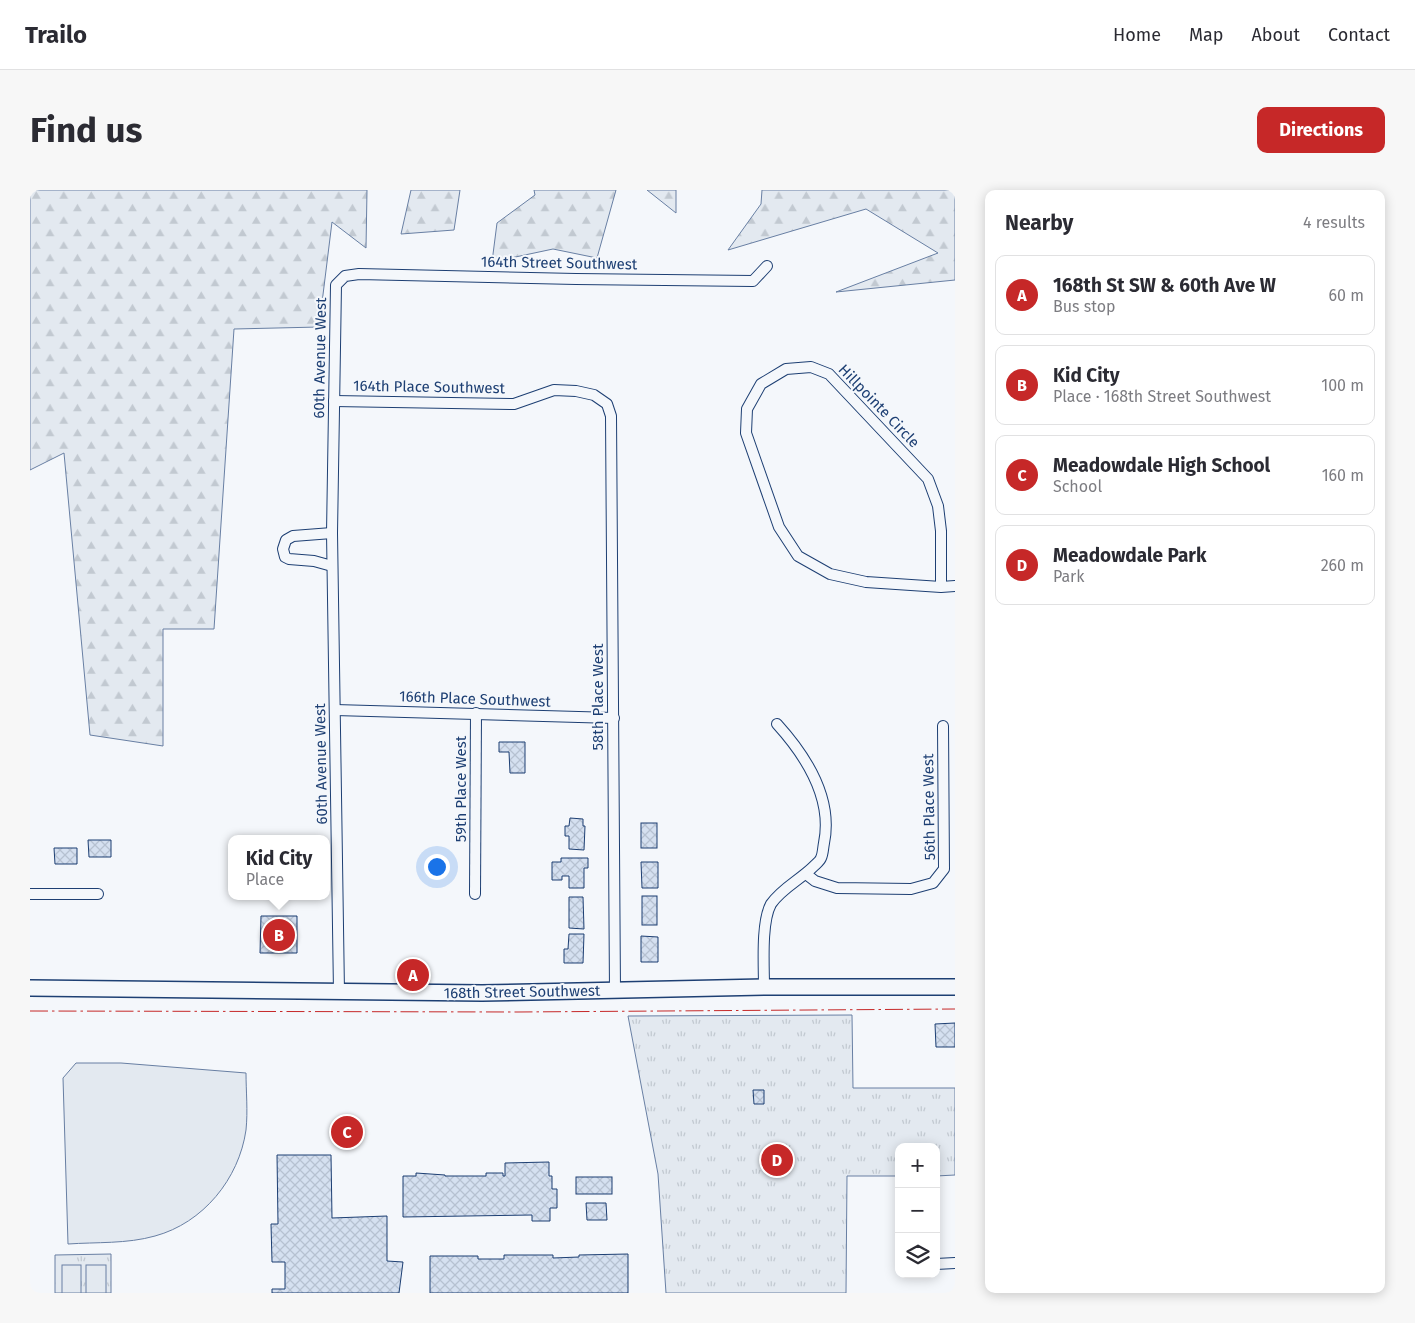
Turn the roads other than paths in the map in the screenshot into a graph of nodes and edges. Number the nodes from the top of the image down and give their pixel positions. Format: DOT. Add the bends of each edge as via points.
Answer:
graph roads {
  1 [pos="767,266"];
  2 [pos="345,276"];
  3 [pos="334,401"];
  4 [pos="607,404"];
  5 [pos="332,533"];
  6 [pos="332,566"];
  7 [pos="955,586"];
  8 [pos="941,587"];
  9 [pos="335,710"];
  10 [pos="476,713"];
  11 [pos="614,718"];
  12 [pos="777,724"];
  13 [pos="943,726"];
  14 [pos="806,874"];
  15 [pos="30,894"];
  16 [pos="98,894"];
  17 [pos="475,894"];
  18 [pos="764,987"];
  19 [pos="955,987"];
  20 [pos="30,988"];
  21 [pos="615,990"];
  22 [pos="339,992"];
  23 [pos="955,1263"];
  24 [pos="940,1264"];
  1 -- 2 [label="street, 164th Street Southwest" via="753,281"];
  2 -- 3 [label="street, 60th Avenue West" via="336,286"];
  3 -- 4 [label="street, 164th Place Southwest" via="514,404 554,390 594,395"];
  3 -- 5 [label="street, 60th Avenue West"];
  4 -- 11 [label="street, 58th Place West" via="610,416"];
  5 -- 6 [label="street, 60th Avenue West"];
  5 -- 6 [label="street" via="293,536 286,540 283,549 289,559"];
  6 -- 9 [label="street, 60th Avenue West"];
  7 -- 8 [label="street, Hillpointe Circle"];
  8 -- 8 [label="street, Hillpointe Circle" via="866,582 830,574 798,556 779,527 746,433 747,409 761,384 786,369 811,367 829,374 928,479 938,506"];
  9 -- 10 [label="street, 166th Place Southwest"];
  9 -- 22 [label="street, 60th Avenue West"];
  10 -- 11 [label="street, 166th Place Southwest"];
  10 -- 17 [label="street, 59th Place West"];
  11 -- 21 [label="street, 58th Place West"];
  12 -- 14 [label="street" via="811,770 826,811 827,830 821,858"];
  13 -- 14 [label="street, 56th Place West" via="944,870 933,883 911,889 837,888 815,881"];
  14 -- 18 [label="street" via="781,892 770,906 764,943"];
  15 -- 16 [label="street"];
  18 -- 19 [label="main road, 168th Street Southwest"];
  18 -- 21 [label="main road, 168th Street Southwest"];
  20 -- 22 [label="main road, 168th Street Southwest"];
  21 -- 22 [label="main road, 168th Street Southwest"];
  23 -- 24 [label="street"];
}
